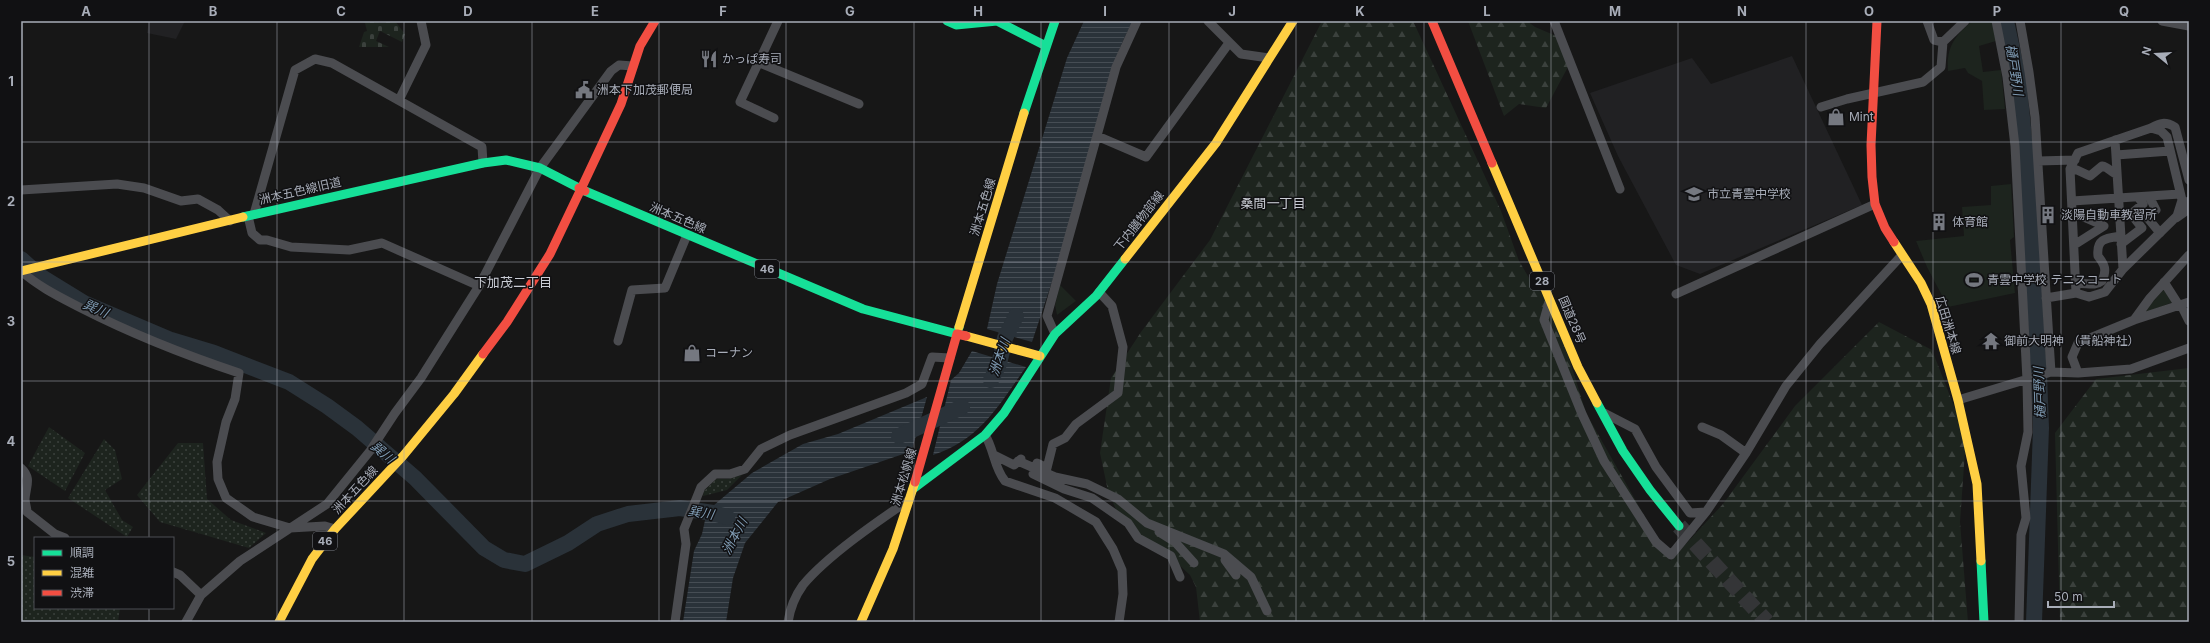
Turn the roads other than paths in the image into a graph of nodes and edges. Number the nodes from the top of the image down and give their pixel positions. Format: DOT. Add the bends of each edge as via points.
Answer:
graph roads {
  1 [pos="421,21"];
  2 [pos="655,21"];
  3 [pos="778,21"];
  4 [pos="947,21"];
  5 [pos="1055,21"];
  6 [pos="1137,21"];
  7 [pos="1208,21"];
  8 [pos="1293,21"];
  9 [pos="1432,21"];
  10 [pos="1554,21"];
  11 [pos="1877,21"];
  12 [pos="1927,21"];
  13 [pos="1965,21"];
  14 [pos="1996,21"];
  15 [pos="2020,21"];
  16 [pos="2162,22"];
  17 [pos="2189,26"];
  18 [pos="1942,42"];
  19 [pos="1229,43"];
  20 [pos="1046,46"];
  21 [pos="1269,58"];
  22 [pos="760,63"];
  23 [pos="633,66"];
  24 [pos="1874,93"];
  25 [pos="399,100"];
  26 [pos="859,104"];
  27 [pos="1821,107"];
  28 [pos="774,118"];
  29 [pos="2151,128"];
  30 [pos="1097,136"];
  31 [pos="2115,140"];
  32 [pos="2170,151"];
  33 [pos="2116,156"];
  34 [pos="2075,160"];
  35 [pos="2038,161"];
  36 [pos="483,163"];
  37 [pos="540,168"];
  38 [pos="2070,169"];
  39 [pos="2117,174"];
  40 [pos="2189,180"];
  41 [pos="581,189"];
  42 [pos="1620,189"];
  43 [pos="21,190"];
  44 [pos="2180,194"];
  45 [pos="2149,196"];
  46 [pos="2138,197"];
  47 [pos="2118,198"];
  48 [pos="2072,201"];
  49 [pos="2189,201"];
  50 [pos="1875,204"];
  51 [pos="2072,212"];
  52 [pos="251,215"];
  53 [pos="2176,218"];
  54 [pos="230,221"];
  55 [pos="2160,233"];
  56 [pos="687,235"];
  57 [pos="2121,240"];
  58 [pos="2074,245"];
  59 [pos="1902,255"];
  60 [pos="2189,255"];
  61 [pos="2123,269"];
  62 [pos="22,271"];
  63 [pos="2164,282"];
  64 [pos="479,286"];
  65 [pos="2076,289"];
  66 [pos="1099,292"];
  67 [pos="1676,294"];
  68 [pos="2046,298"];
  69 [pos="1550,300"];
  70 [pos="2183,304"];
  71 [pos="2134,320"];
  72 [pos="2189,322"];
  73 [pos="957,334"];
  74 [pos="1055,334"];
  75 [pos="618,341"];
  76 [pos="2189,348"];
  77 [pos="1036,356"];
  78 [pos="950,358"];
  79 [pos="2051,372"];
  80 [pos="2078,373"];
  81 [pos="2027,380"];
  82 [pos="1958,400"];
  83 [pos="1601,412"];
  84 [pos="1702,427"];
  85 [pos="985,435"];
  86 [pos="1746,453"];
  87 [pos="994,455"];
  88 [pos="1016,463"];
  89 [pos="21,468"];
  90 [pos="913,489"];
  91 [pos="909,500"];
  92 [pos="1706,512"];
  93 [pos="1146,523"];
  94 [pos="1679,526"];
  95 [pos="290,528"];
  96 [pos="335,529"];
  97 [pos="64,537"];
  98 [pos="1220,552"];
  99 [pos="1194,563"];
  100 [pos="174,572"];
  101 [pos="1236,575"];
  102 [pos="1180,577"];
  103 [pos="201,595"];
  104 [pos="1267,611"];
  105 [pos="863,618"];
  106 [pos="186,622"];
  107 [pos="279,622"];
  108 [pos="675,622"];
  109 [pos="788,622"];
  110 [pos="871,622"];
  111 [pos="1119,622"];
  112 [pos="1984,622"];
  113 [pos="2019,622"];
  1 -- 25 [label="street" via="426,45"];
  2 -- 23 [label="main road" via="640,46"];
  3 -- 22 [label="street"];
  4 -- 20 [label="main road" via="956,25 997,22"];
  5 -- 20 [label="main road, 洲本五色線"];
  6 -- 30 [label="street" via="1116,67"];
  7 -- 19 [label="street"];
  8 -- 21 [label="main road, 下内膳物部線"];
  9 -- 69 [label="main road, 国道28号 / 28"];
  10 -- 42 [label="street"];
  11 -- 24 [label="main road, 広田洲本線"];
  12 -- 18 [label="street" via="1934,40"];
  13 -- 18 [label="street"];
  14 -- 81 [label="street" via="2007,77 2015,146"];
  15 -- 35 [label="street" via="2031,85"];
  16 -- 17 [label="street"];
  18 -- 24 [label="street" via="1941,66 1923,82"];
  19 -- 21 [label="street" via="1241,54"];
  19 -- 30 [label="street" via="1146,157"];
  20 -- 73 [label="main road, 洲本五色線"];
  21 -- 66 [label="main road, 下内膳物部線" via="1216,143"];
  22 -- 26 [label="street"];
  22 -- 28 [label="street" via="740,102"];
  23 -- 37 [label="street" via="619,65 611,71"];
  23 -- 41 [label="main road" via="621,104"];
  24 -- 27 [label="street"];
  24 -- 50 [label="main road, 広田洲本線" via="1871,145"];
  25 -- 36 [label="street" via="482,147"];
  25 -- 52 [label="street" via="332,63 315,59 295,70"];
  29 -- 31 [label="street"];
  29 -- 32 [label="street" via="2161,131 2167,137"];
  29 -- 40 [label="street" via="2160,123 2175,127"];
  30 -- 74 [label="street" via="1047,316"];
  31 -- 33 [label="street"];
  31 -- 34 [label="street" via="2078,153"];
  32 -- 33 [label="street"];
  32 -- 44 [label="street"];
  33 -- 39 [label="street"];
  34 -- 35 [label="street"];
  34 -- 38 [label="street"];
  35 -- 68 [label="street"];
  36 -- 37 [label="main road, 洲本五色線旧道" via="506,160"];
  36 -- 52 [label="main road, 洲本五色線旧道"];
  37 -- 41 [label="main road, 洲本五色線旧道"];
  37 -- 64 [label="street"];
  38 -- 39 [label="street" via="2090,176 2102,166 2107,166"];
  38 -- 48 [label="street"];
  39 -- 47 [label="street"];
  41 -- 56 [label="main road, 洲本五色線 / 46"];
  41 -- 96 [label="main road, 洲本五色線 / 46" via="550,254 507,322 454,394 403,456"];
  43 -- 54 [label="street" via="117,184 144,188 181,201 198,199 218,210"];
  44 -- 45 [label="street"];
  44 -- 53 [label="street" via="2182,200"];
  45 -- 46 [label="street"];
  45 -- 55 [label="street" via="2156,210 2146,216"];
  46 -- 47 [label="street"];
  46 -- 57 [label="street" via="2143,204 2131,214 2142,228"];
  47 -- 48 [label="street"];
  47 -- 57 [label="street"];
  48 -- 51 [label="street"];
  49 -- 53 [label="street" via="2186,211"];
  50 -- 59 [label="main road, 広田洲本線" via="1885,228"];
  50 -- 67 [label="street"];
  51 -- 58 [label="street"];
  51 -- 58 [label="street" via="2104,226"];
  52 -- 54 [label="main road, 洲本五色線旧道"];
  52 -- 64 [label="street" via="252,233 260,240 291,247 349,250 382,244"];
  53 -- 55 [label="street"];
  54 -- 62 [label="main road, 洲本五色線旧道"];
  55 -- 61 [label="street"];
  56 -- 73 [label="main road, 洲本五色線 / 46" via="863,309"];
  56 -- 75 [label="street" via="665,288 632,290"];
  57 -- 61 [label="street"];
  57 -- 65 [label="street" via="2107,237 2101,240 2098,245 2098,256 2105,264 2102,281 2091,285 2084,282"];
  58 -- 65 [label="street"];
  59 -- 82 [label="main road, 広田洲本線" via="1931,304"];
  59 -- 86 [label="street" via="1820,344 1786,386"];
  60 -- 63 [label="street"];
  61 -- 65 [label="street" via="2105,292 2089,297"];
  62 -- 95 [label="street" via="38,285 109,322 186,355 239,373 235,399 220,441 218,479 226,498 253,517"];
  63 -- 70 [label="street"];
  63 -- 71 [label="street"];
  64 -- 95 [label="street" via="421,378 370,451 327,504"];
  65 -- 68 [label="street"];
  66 -- 74 [label="main road, 下内膳物部線"];
  66 -- 88 [label="street" via="1112,306 1123,347 1118,393 1076,424 1065,438 1053,444 1047,468 1022,458"];
  68 -- 79 [label="street"];
  69 -- 83 [label="main road, 国道28号 / 28" via="1578,367"];
  69 -- 92 [label="street" via="1544,320 1582,414 1604,461 1656,542 1671,556"];
  70 -- 71 [label="street"];
  70 -- 72 [label="street"];
  71 -- 80 [label="street" via="2078,343 2072,357"];
  73 -- 77 [label="main road"];
  73 -- 78 [label="main road, 洲本松帆線"];
  74 -- 77 [label="main road, 下内膳物部線"];
  76 -- 80 [label="street" via="2131,369"];
  77 -- 85 [label="main road, 下内膳物部線" via="1004,414"];
  78 -- 90 [label="main road, 洲本松帆線"];
  78 -- 108 [label="street" via="932,357 922,384 906,393 761,449 745,469 730,474 715,474 701,487 684,529 686,544"];
  79 -- 80 [label="street"];
  79 -- 81 [label="street"];
  81 -- 82 [label="street"];
  81 -- 113 [label="street" via="2028,432 2021,466 2026,518 2021,535"];
  82 -- 112 [label="main road, 広田洲本線" via="1977,484"];
  83 -- 92 [label="street" via="1635,429 1656,467 1690,513"];
  83 -- 94 [label="main road, 国道28号 / 28" via="1623,451"];
  84 -- 86 [label="street" via="1721,435"];
  85 -- 87 [label="street"];
  85 -- 90 [label="main road, 下内膳物部線"];
  86 -- 92 [label="street"];
  87 -- 88 [label="street"];
  87 -- 111 [label="street" via="999,474 1005,481 1055,498 1096,522 1113,549 1122,570 1123,594"];
  88 -- 93 [label="street" via="1055,477 1087,484 1118,499"];
  88 -- 102 [label="street" via="1064,489 1092,498 1128,523 1138,538 1171,556"];
  89 -- 97 [label="street" via="26,472 29,482 25,499 27,512"];
  90 -- 91 [label="main road, 洲本松帆線"];
  91 -- 105 [label="main road, 洲本松帆線" via="882,577"];
  91 -- 109 [label="street" via="828,561 803,585 794,600"];
  93 -- 98 [label="street"];
  93 -- 99 [label="street" via="1175,542"];
  95 -- 96 [label="street" via="326,526"];
  95 -- 103 [label="street" via="240,561"];
  96 -- 107 [label="main road, 洲本五色線 / 46" via="312,559"];
  98 -- 101 [label="street"];
  98 -- 104 [label="street" via="1251,577"];
  100 -- 103 [label="street" via="180,574"];
  103 -- 106 [label="street"];
  105 -- 110 [label="street"];
}
